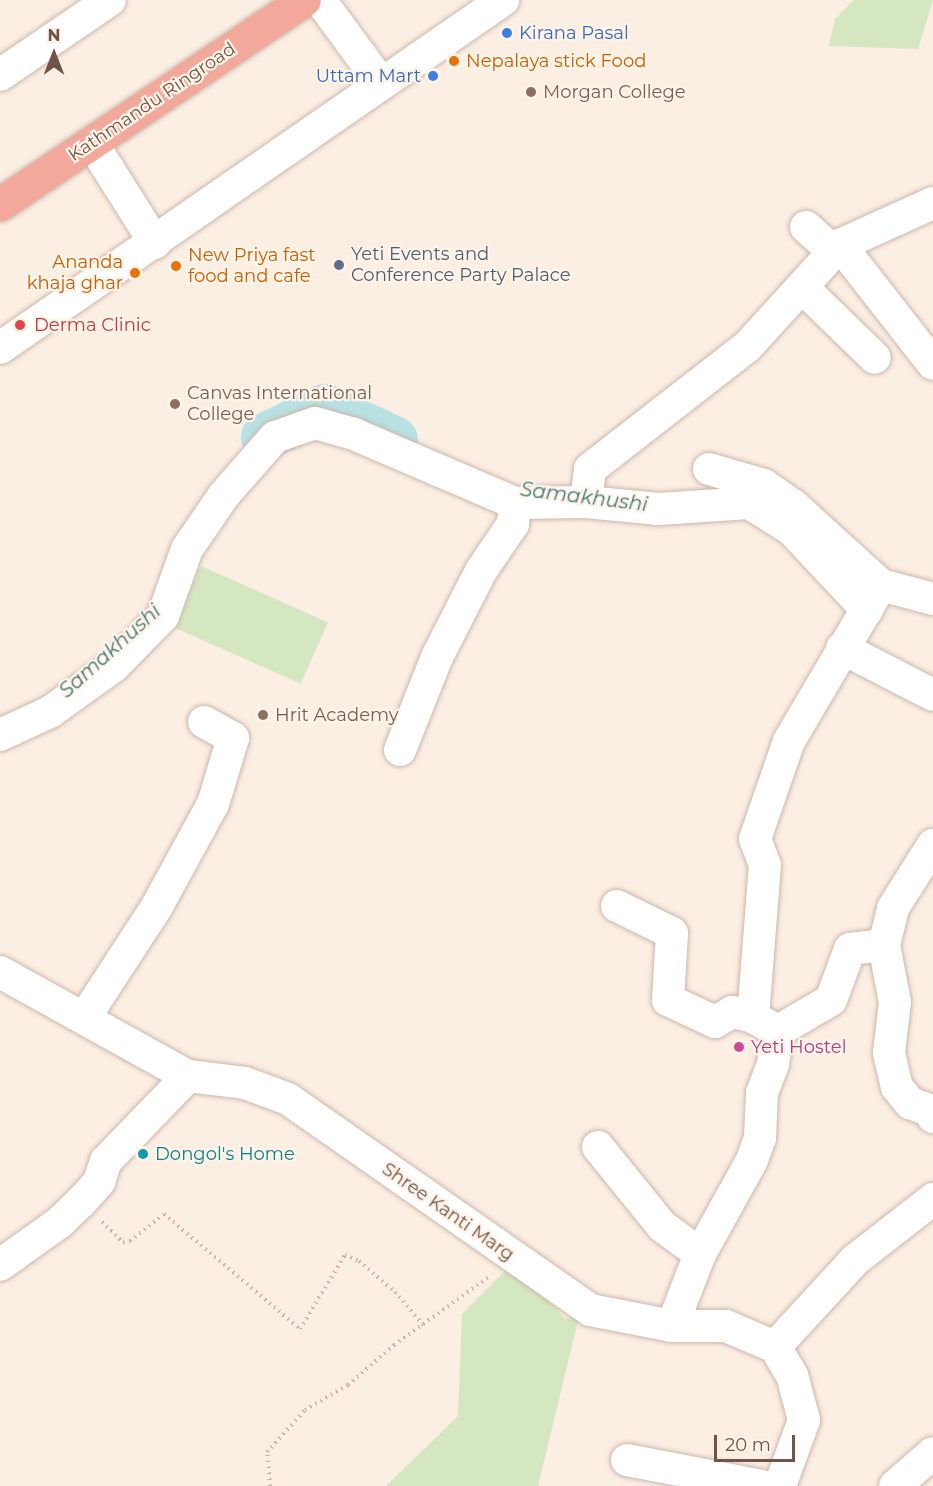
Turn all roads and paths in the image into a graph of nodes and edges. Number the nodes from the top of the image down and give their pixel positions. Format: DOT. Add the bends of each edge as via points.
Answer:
graph roads {
  1 [pos="110,0"];
  2 [pos="304,0"];
  3 [pos="320,0"];
  4 [pos="503,0"];
  5 [pos="0,75"];
  6 [pos="381,83"];
  7 [pos="92,143"];
  8 [pos="933,203"];
  9 [pos="0,204"];
  10 [pos="806,227"];
  11 [pos="155,243"];
  12 [pos="837,249"];
  13 [pos="803,288"];
  14 [pos="0,348"];
  15 [pos="875,358"];
  16 [pos="933,364"];
  17 [pos="709,469"];
  18 [pos="586,502"];
  19 [pos="515,503"];
  20 [pos="874,598"];
  21 [pos="933,599"];
  22 [pos="842,648"];
  23 [pos="933,695"];
  24 [pos="204,722"];
  25 [pos="0,735"];
  26 [pos="400,750"];
  27 [pos="933,845"];
  28 [pos="617,906"];
  29 [pos="884,945"];
  30 [pos="0,972"];
  31 [pos="85,1017"];
  32 [pos="765,1024"];
  33 [pos="188,1076"];
  34 [pos="933,1117"];
  35 [pos="598,1147"];
  36 [pos="933,1199"];
  37 [pos="81,1202"];
  38 [pos="700,1254"];
  39 [pos="514,1257"];
  40 [pos="0,1265"];
  41 [pos="423,1326"];
  42 [pos="672,1326"];
  43 [pos="775,1347"];
  44 [pos="933,1453"];
  45 [pos="627,1460"];
  46 [pos="270,1486"];
  47 [pos="762,1486"];
  48 [pos="780,1486"];
  49 [pos="895,1486"];
  1 -- 5 [label="street"];
  2 -- 7 [label="highway, Kathmandu Ringroad"];
  3 -- 6 [label="street"];
  4 -- 6 [label="street"];
  6 -- 11 [label="street"];
  7 -- 9 [label="highway, Kathmandu Ringroad"];
  7 -- 11 [label="street"];
  8 -- 12 [label="street"];
  10 -- 12 [label="street"];
  11 -- 14 [label="street"];
  12 -- 13 [label="street"];
  12 -- 16 [label="street"];
  13 -- 15 [label="street"];
  13 -- 18 [label="street" via="748,346 590,469"];
  17 -- 20 [label="street" via="764,485 794,506"];
  18 -- 19 [label="street"];
  18 -- 20 [label="street" via="659,509 749,503 790,529"];
  19 -- 25 [label="street" via="354,434 315,423 275,437 224,495 187,549 163,616 114,666 50,712"];
  19 -- 26 [label="street" via="513,524 481,571 437,657"];
  20 -- 21 [label="street"];
  20 -- 22 [label="street"];
  22 -- 23 [label="street"];
  22 -- 32 [label="street" via="789,741 755,839 765,865"];
  24 -- 31 [label="street" via="233,738 213,804 156,908"];
  27 -- 29 [label="street" via="893,908"];
  28 -- 32 [label="street" via="672,933 668,1000 715,1022 732,1012"];
  29 -- 32 [label="street" via="850,949 831,1000"];
  29 -- 34 [label="street" via="895,1002 889,1053 897,1087 910,1103 929,1110"];
  30 -- 31 [label="street, Shree Kanti Marg"];
  31 -- 33 [label="street, Shree Kanti Marg"];
  32 -- 38 [label="street" via="773,1064 762,1093 760,1138"];
  33 -- 37 [label="street" via="106,1161 99,1182"];
  33 -- 39 [label="street, Shree Kanti Marg" via="245,1083 288,1099"];
  35 -- 38 [label="street" via="662,1226"];
  36 -- 43 [label="street" via="840,1273"];
  37 -- 40 [label="street"];
  37 -- 41 [label="path" via="123,1242 130,1241 164,1215 300,1329 345,1255 359,1261 395,1292"];
  38 -- 42 [label="street"];
  39 -- 41 [label="path"];
  39 -- 42 [label="street, Shree Kanti Marg" via="590,1310"];
  41 -- 46 [label="path" via="348,1384 305,1410 267,1452"];
  42 -- 43 [label="street, Shree Kanti Marg" via="726,1326"];
  43 -- 48 [label="street" via="792,1375 804,1420"];
  44 -- 49 [label="street"];
  45 -- 47 [label="street"];
}
